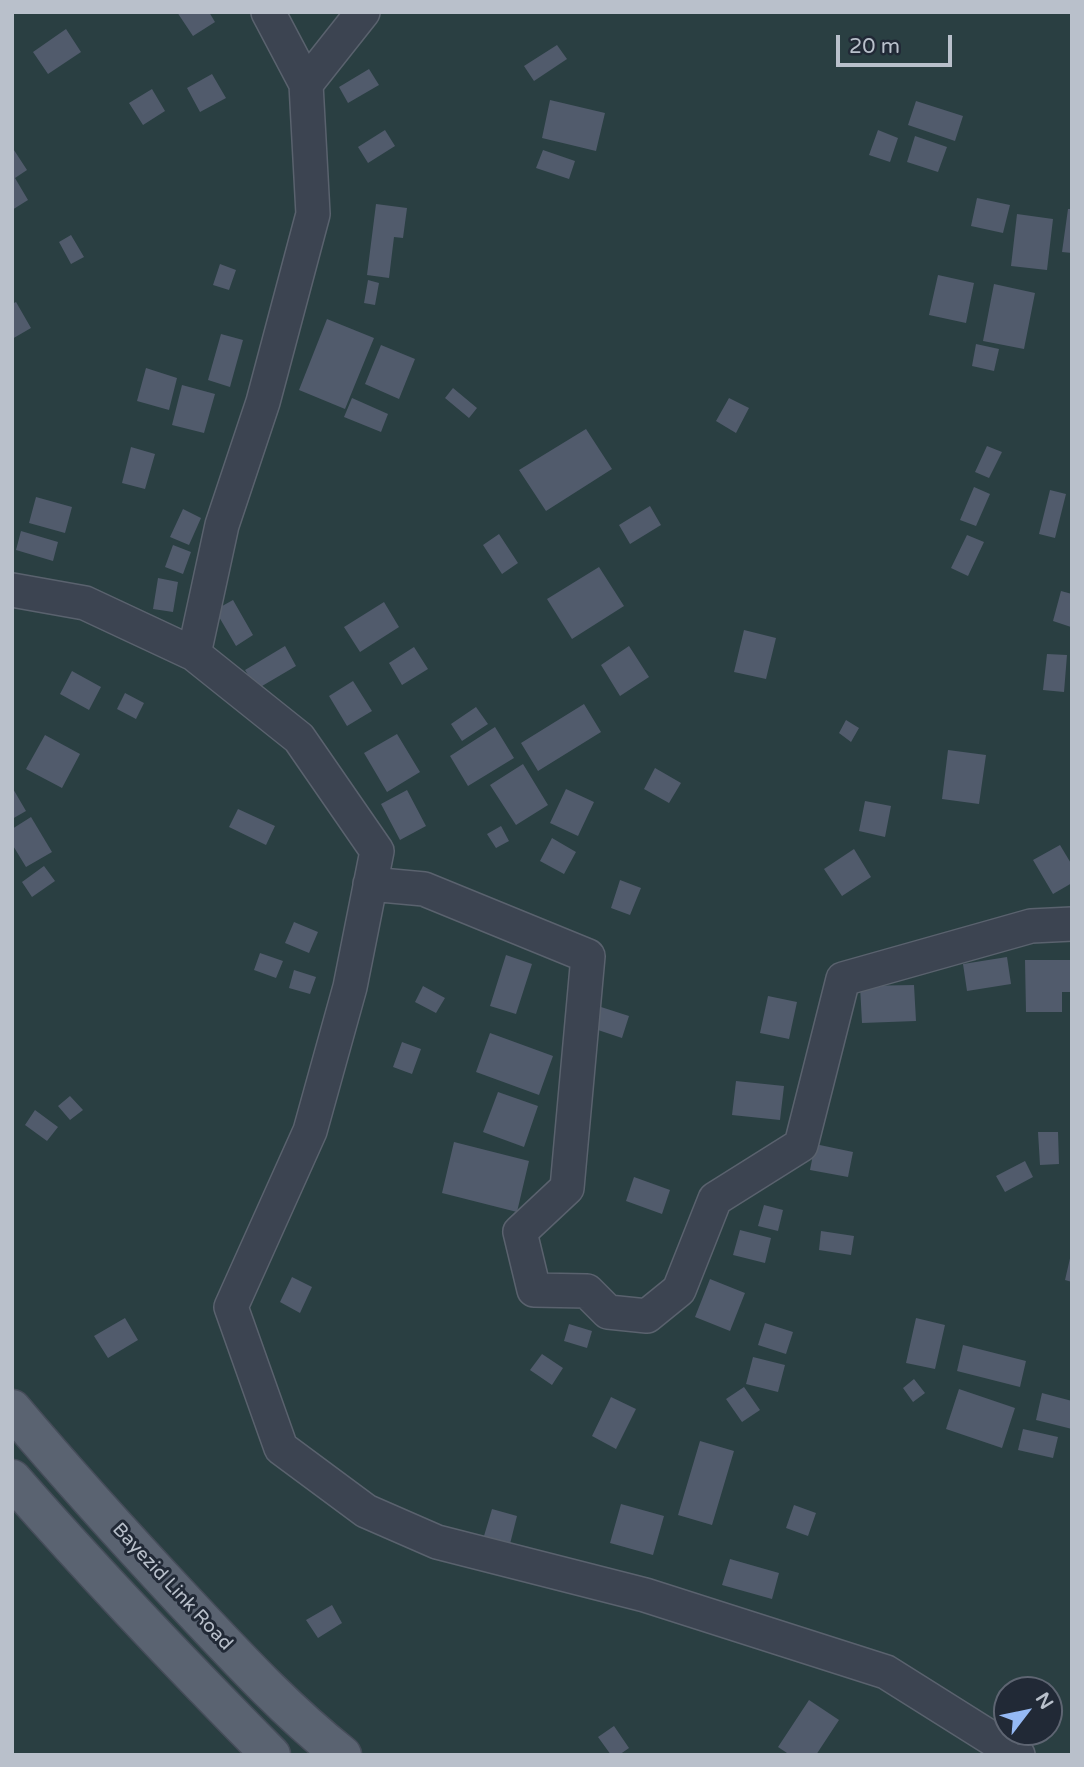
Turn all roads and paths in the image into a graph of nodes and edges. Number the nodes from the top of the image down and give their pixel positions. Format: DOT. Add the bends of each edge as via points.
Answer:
graph roads {
  1 [pos="268,12"];
  2 [pos="363,12"];
  3 [pos="306,84"];
  4 [pos="12,590"];
  5 [pos="194,654"];
  6 [pos="370,884"];
  7 [pos="1072,924"];
  8 [pos="12,1409"];
  9 [pos="12,1479"];
  10 [pos="1015,1754"];
  11 [pos="271,1755"];
  12 [pos="342,1755"];
  1 -- 3 [label="street"];
  2 -- 3 [label="street"];
  3 -- 5 [label="street" via="313,214 263,402 222,525"];
  4 -- 5 [label="street" via="85,603"];
  5 -- 6 [label="street" via="299,738 377,851"];
  6 -- 7 [label="street" via="424,890 588,956 567,1188 520,1232 534,1290 587,1291 608,1312 648,1315 679,1290 715,1199 801,1144 843,979 1031,926"];
  6 -- 10 [label="street" via="350,987 310,1131 231,1307 281,1448 366,1511 437,1542 645,1595 886,1672"];
  8 -- 12 [label="main road, Bayezid Link Road" via="209,1627 307,1727"];
  9 -- 11 [label="main road" via="79,1556"];
}
